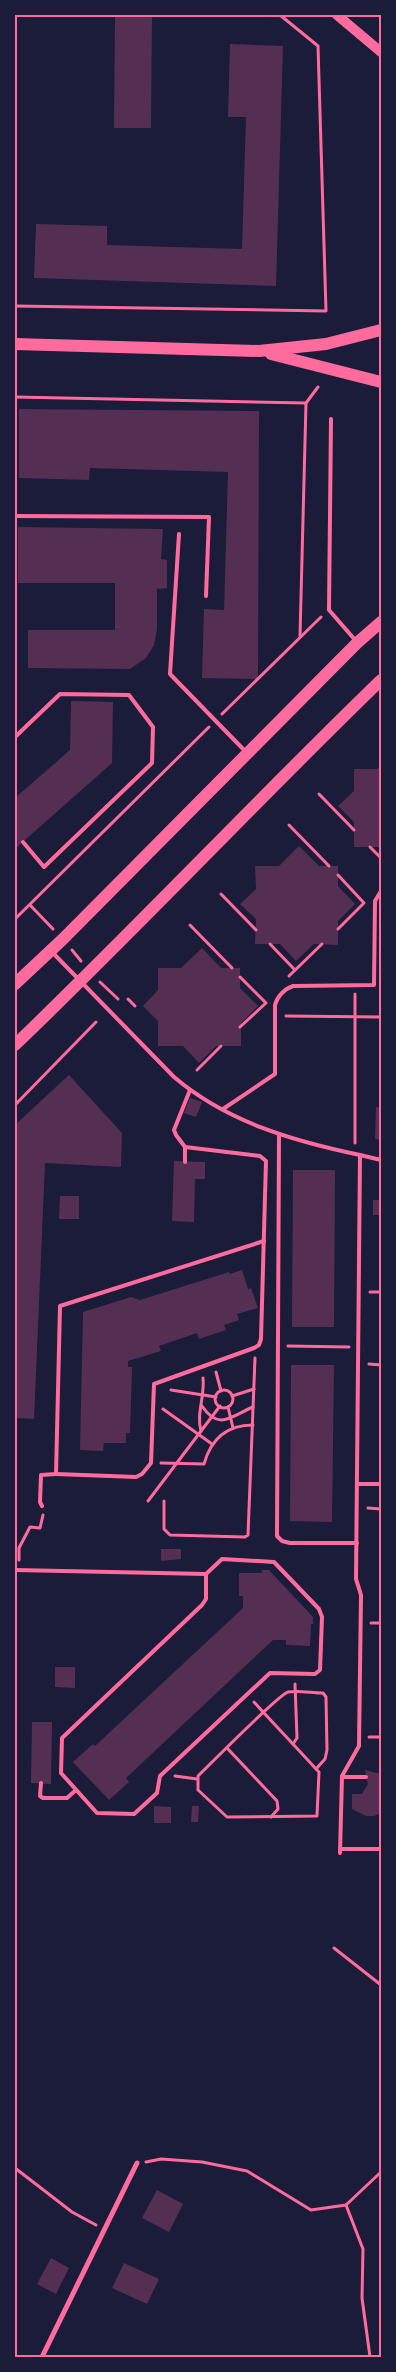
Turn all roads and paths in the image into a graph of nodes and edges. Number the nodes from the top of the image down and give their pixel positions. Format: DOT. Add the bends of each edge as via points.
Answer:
graph roads {
  1 [pos="280,15"];
  2 [pos="337,15"];
  3 [pos="381,52"];
  4 [pos="15,306"];
  5 [pos="381,330"];
  6 [pos="15,344"];
  7 [pos="259,351"];
  8 [pos="381,382"];
  9 [pos="318,387"];
  10 [pos="15,397"];
  11 [pos="306,403"];
  12 [pos="331,419"];
  13 [pos="15,516"];
  14 [pos="178,534"];
  15 [pos="206,596"];
  16 [pos="329,610"];
  17 [pos="381,622"];
  18 [pos="300,636"];
  19 [pos="357,643"];
  20 [pos="381,680"];
  21 [pos="216,720"];
  22 [pos="15,737"];
  23 [pos="248,754"];
  24 [pos="319,794"];
  25 [pos="289,825"];
  26 [pos="354,830"];
  27 [pos="23,842"];
  28 [pos="370,847"];
  29 [pos="381,858"];
  30 [pos="329,866"];
  31 [pos="338,875"];
  32 [pos="381,891"];
  33 [pos="221,894"];
  34 [pos="15,919"];
  35 [pos="190,925"];
  36 [pos="338,929"];
  37 [pos="256,930"];
  38 [pos="270,944"];
  39 [pos="322,944"];
  40 [pos="50,951"];
  41 [pos="232,968"];
  42 [pos="295,970"];
  43 [pos="240,976"];
  44 [pos="80,982"];
  45 [pos="283,982"];
  46 [pos="15,984"];
  47 [pos="374,985"];
  48 [pos="355,986"];
  49 [pos="270,994"];
  50 [pos="128,999"];
  51 [pos="264,1001"];
  52 [pos="135,1006"];
  53 [pos="275,1016"];
  54 [pos="355,1016"];
  55 [pos="381,1017"];
  56 [pos="96,1022"];
  57 [pos="240,1027"];
  58 [pos="15,1045"];
  59 [pos="221,1046"];
  60 [pos="197,1070"];
  61 [pos="190,1090"];
  62 [pos="15,1105"];
  63 [pos="223,1109"];
  64 [pos="279,1135"];
  65 [pos="185,1147"];
  66 [pos="354,1154"];
  67 [pos="360,1156"];
  68 [pos="381,1160"];
  69 [pos="185,1162"];
  70 [pos="264,1241"];
  71 [pos="277,1346"];
  72 [pos="255,1347"];
  73 [pos="358,1347"];
  74 [pos="213,1362"];
  75 [pos="203,1378"];
  76 [pos="254,1389"];
  77 [pos="168,1390"];
  78 [pos="221,1391"];
  79 [pos="204,1395"];
  80 [pos="232,1396"];
  81 [pos="216,1397"];
  82 [pos="152,1401"];
  83 [pos="202,1406"];
  84 [pos="220,1406"];
  85 [pos="253,1406"];
  86 [pos="228,1407"];
  87 [pos="211,1417"];
  88 [pos="231,1419"];
  89 [pos="253,1425"];
  90 [pos="233,1428"];
  91 [pos="199,1433"];
  92 [pos="212,1444"];
  93 [pos="151,1463"];
  94 [pos="176,1463"];
  95 [pos="56,1474"];
  96 [pos="357,1484"];
  97 [pos="381,1484"];
  98 [pos="148,1501"];
  99 [pos="164,1501"];
  100 [pos="43,1506"];
  101 [pos="357,1543"];
  102 [pos="17,1570"];
  103 [pos="206,1574"];
  104 [pos="295,1673"];
  105 [pos="296,1692"];
  106 [pos="247,1694"];
  107 [pos="264,1713"];
  108 [pos="293,1744"];
  109 [pos="227,1748"];
  110 [pos="316,1769"];
  111 [pos="162,1774"];
  112 [pos="342,1777"];
  113 [pos="366,1777"];
  114 [pos="196,1779"];
  115 [pos="41,1784"];
  116 [pos="76,1790"];
  117 [pos="270,1817"];
  118 [pos="381,1849"];
  119 [pos="334,1948"];
  120 [pos="381,1985"];
  121 [pos="137,2163"];
  122 [pos="15,2168"];
  123 [pos="381,2172"];
  124 [pos="346,2204"];
  125 [pos="104,2229"];
  126 [pos="42,2357"];
  127 [pos="370,2357"];
  1 -- 4 [label="path" via="318,46 326,311"];
  2 -- 3 [label="main road"];
  5 -- 7 [label="main road" via="326,344"];
  6 -- 7 [label="main road"];
  7 -- 8 [label="main road"];
  9 -- 11 [label="path"];
  10 -- 11 [label="path"];
  11 -- 18 [label="path"];
  12 -- 16 [label="lane"];
  13 -- 15 [label="lane" via="209,517"];
  14 -- 21 [label="lane" via="170,674"];
  16 -- 18 [label="path"];
  16 -- 19 [label="lane"];
  17 -- 19 [label="main road"];
  18 -- 21 [label="path"];
  19 -- 23 [label="main road"];
  20 -- 44 [label="main road"];
  21 -- 23 [label="lane"];
  21 -- 34 [label="path"];
  22 -- 27 [label="lane" via="60,694 129,695 153,727 152,763 44,867"];
  23 -- 40 [label="main road"];
  24 -- 26 [label="path"];
  25 -- 30 [label="path"];
  28 -- 29 [label="path"];
  31 -- 36 [label="path" via="364,903"];
  32 -- 47 [label="lane" via="375,900"];
  33 -- 37 [label="path"];
  35 -- 41 [label="path"];
  38 -- 42 [label="path"];
  39 -- 42 [label="path"];
  40 -- 44 [label="lane"];
  40 -- 46 [label="main road"];
  42 -- 45 [label="path"];
  43 -- 51 [label="path"];
  44 -- 58 [label="main road"];
  44 -- 61 [label="lane"];
  47 -- 48 [label="lane"];
  47 -- 55 [label="path" via="380,990"];
  48 -- 53 [label="lane" via="289,987 276,1000"];
  48 -- 54 [label="path"];
  49 -- 51 [label="path"];
  50 -- 52 [label="path"];
  51 -- 57 [label="path" via="266,1003"];
  53 -- 54 [label="path"];
  53 -- 63 [label="lane" via="275,1074"];
  54 -- 55 [label="path"];
  54 -- 66 [label="path"];
  56 -- 62 [label="path"];
  59 -- 60 [label="path"];
  61 -- 63 [label="lane"];
  61 -- 65 [label="lane" via="174,1130"];
  63 -- 64 [label="lane"];
  64 -- 66 [label="lane"];
  64 -- 71 [label="lane"];
  65 -- 69 [label="lane"];
  65 -- 70 [label="lane" via="264,1157"];
  66 -- 67 [label="lane"];
  67 -- 68 [label="lane"];
  67 -- 73 [label="lane"];
  70 -- 72 [label="lane" via="261,1339"];
  70 -- 95 [label="lane" via="60,1306"];
  71 -- 73 [label="path"];
  71 -- 101 [label="lane" via="277,1536 290,1543"];
  72 -- 74 [label="lane"];
  72 -- 76 [label="path"];
  73 -- 96 [label="lane"];
  74 -- 78 [label="path"];
  74 -- 82 [label="lane" via="156,1381"];
  75 -- 79 [label="path"];
  76 -- 80 [label="path"];
  76 -- 85 [label="path"];
  77 -- 79 [label="path"];
  78 -- 80 [label="path" via="227,1390"];
  78 -- 81 [label="path"];
  79 -- 81 [label="path"];
  79 -- 83 [label="path"];
  80 -- 86 [label="path" via="233,1402"];
  81 -- 84 [label="path"];
  82 -- 91 [label="path"];
  82 -- 93 [label="lane"];
  83 -- 87 [label="path"];
  83 -- 91 [label="path"];
  84 -- 86 [label="path"];
  84 -- 87 [label="path"];
  85 -- 88 [label="path"];
  85 -- 89 [label="path"];
  86 -- 88 [label="path"];
  87 -- 88 [label="path"];
  87 -- 91 [label="path"];
  88 -- 90 [label="path"];
  89 -- 90 [label="path"];
  89 -- 99 [label="path" via="248,1535 170,1535 164,1529"];
  90 -- 92 [label="path"];
  91 -- 92 [label="path"];
  91 -- 94 [label="path"];
  92 -- 94 [label="path" via="204,1464"];
  93 -- 94 [label="path"];
  93 -- 95 [label="lane" via="140,1476"];
  94 -- 98 [label="path"];
  95 -- 100 [label="lane" via="41,1475"];
  96 -- 97 [label="lane"];
  96 -- 101 [label="lane"];
  100 -- 102 [label="path" via="40,1528 30,1528 19,1548"];
  101 -- 112 [label="lane" via="356,1579 361,1595 359,1746"];
  102 -- 103 [label="lane"];
  103 -- 104 [label="lane" via="222,1559 274,1562 319,1609 322,1617 320,1670 315,1674"];
  103 -- 116 [label="lane" via="206,1599 202,1605 62,1738 61,1773"];
  104 -- 105 [label="path"];
  104 -- 106 [label="lane" via="270,1673"];
  105 -- 107 [label="path" via="284,1694"];
  105 -- 108 [label="path" via="297,1736"];
  105 -- 110 [label="path" via="323,1693 326,1697 327,1750 325,1759"];
  106 -- 107 [label="path"];
  106 -- 111 [label="lane"];
  107 -- 108 [label="path"];
  107 -- 109 [label="path"];
  108 -- 110 [label="path"];
  109 -- 114 [label="path"];
  109 -- 117 [label="path" via="277,1801 278,1809"];
  110 -- 117 [label="path" via="320,1776 318,1816"];
  111 -- 114 [label="path"];
  111 -- 116 [label="lane" via="158,1778 157,1793 134,1814 97,1813"];
  112 -- 113 [label="lane"];
  112 -- 118 [label="lane" via="341,1851"];
  114 -- 117 [label="path" via="197,1788 224,1817"];
  115 -- 116 [label="lane" via="40,1796 43,1798 67,1798"];
  119 -- 120 [label="path"];
  121 -- 124 [label="path" via="161,2160 202,2162 247,2171 311,2210"];
  121 -- 125 [label="street"];
  122 -- 125 [label="path" via="72,2212"];
  123 -- 124 [label="path"];
  124 -- 127 [label="path" via="363,2249 362,2298"];
  125 -- 126 [label="street"];
}
